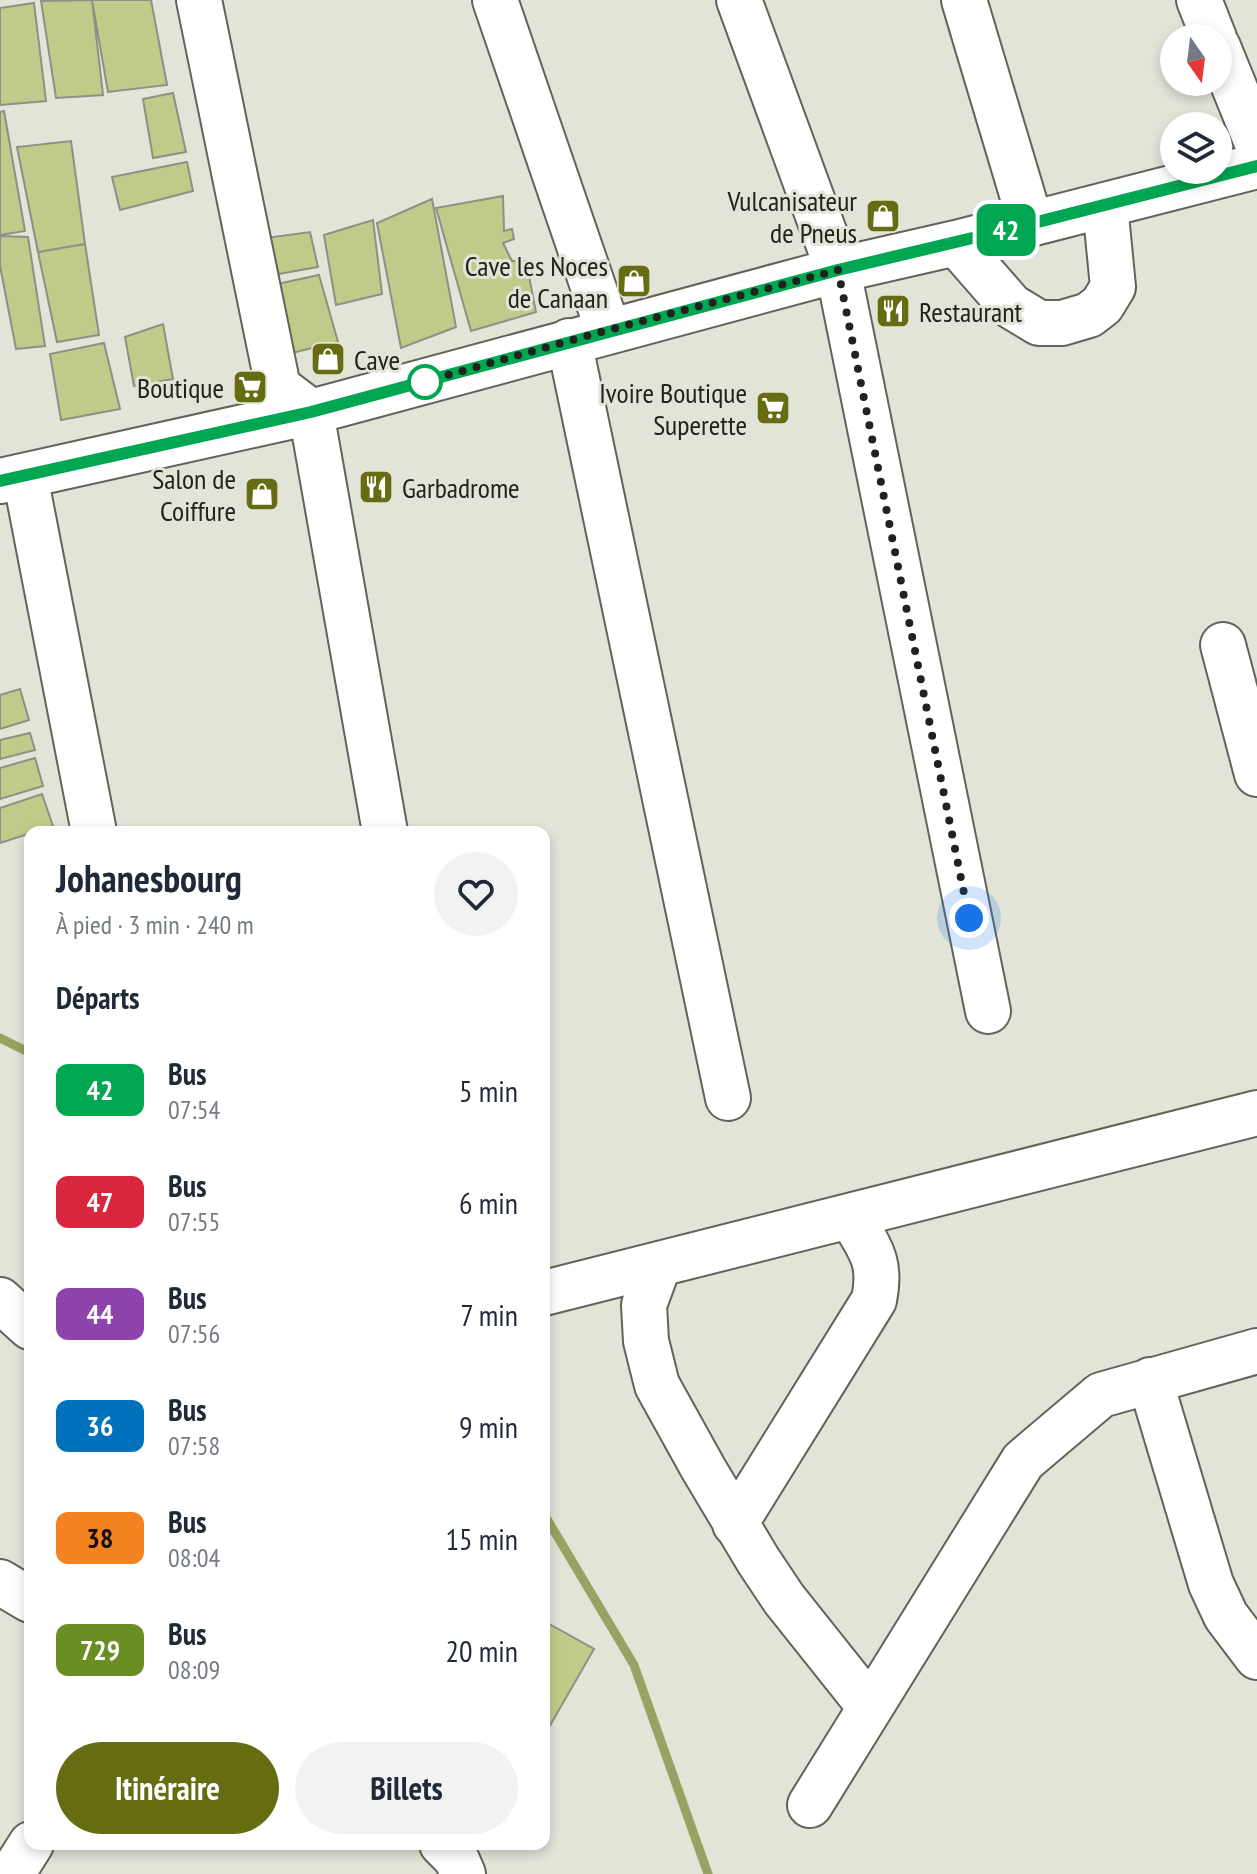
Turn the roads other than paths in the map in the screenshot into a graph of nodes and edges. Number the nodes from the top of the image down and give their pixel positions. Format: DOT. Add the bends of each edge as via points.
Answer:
graph roads {
  1 [pos="199,0"];
  2 [pos="495,0"];
  3 [pos="739,0"];
  4 [pos="964,0"];
  5 [pos="1199,0"];
  6 [pos="1208,24"];
  7 [pos="1232,81"];
  8 [pos="1257,143"];
  9 [pos="1257,166"];
  10 [pos="1257,195"];
  11 [pos="1123,201"];
  12 [pos="1031,224"];
  13 [pos="956,243"];
  14 [pos="838,270"];
  15 [pos="589,336"];
  16 [pos="311,412"];
  17 [pos="12,478"];
  18 [pos="1223,645"];
  19 [pos="1257,774"];
  20 [pos="93,826"];
  21 [pos="384,826"];
  22 [pos="988,1011"];
  23 [pos="728,1098"];
  24 [pos="1257,1113"];
  25 [pos="851,1217"];
  26 [pos="659,1264"];
  27 [pos="550,1291"];
  28 [pos="0,1300"];
  29 [pos="24,1322"];
  30 [pos="1257,1351"];
  31 [pos="1150,1380"];
  32 [pos="735,1524"];
  33 [pos="1257,1657"];
  34 [pos="870,1707"];
  35 [pos="810,1805"];
  36 [pos="27,1850"];
  37 [pos="448,1850"];
  38 [pos="12,1874"];
  39 [pos="463,1874"];
  1 -- 16 [label="street" via="278,387"];
  2 -- 15 [label="street"];
  3 -- 14 [label="street"];
  4 -- 12 [label="street"];
  5 -- 6 [label="street"];
  7 -- 8 [label="street"];
  9 -- 11 [label="street"];
  10 -- 11 [label="street"];
  11 -- 12 [label="street"];
  11 -- 13 [label="street" via="1113,287 1089,315 1062,323 1039,323 1011,306"];
  12 -- 13 [label="street"];
  13 -- 14 [label="street"];
  14 -- 15 [label="street"];
  14 -- 22 [label="street"];
  15 -- 16 [label="street"];
  15 -- 23 [label="street"];
  16 -- 17 [label="street"];
  16 -- 21 [label="street"];
  17 -- 20 [label="street"];
  18 -- 19 [label="street"];
  24 -- 25 [label="street"];
  25 -- 26 [label="street"];
  25 -- 32 [label="street" via="879,1276 874,1300"];
  26 -- 27 [label="street"];
  26 -- 32 [label="street" via="644,1305 657,1385"];
  28 -- 29 [label="street"];
  30 -- 31 [label="street"];
  31 -- 33 [label="street" via="1211,1584 1226,1616"];
  31 -- 34 [label="street" via="1101,1395 1023,1461"];
  32 -- 34 [label="street" via="784,1599"];
  34 -- 35 [label="street"];
  36 -- 38 [label="street"];
  37 -- 39 [label="street"];
}
